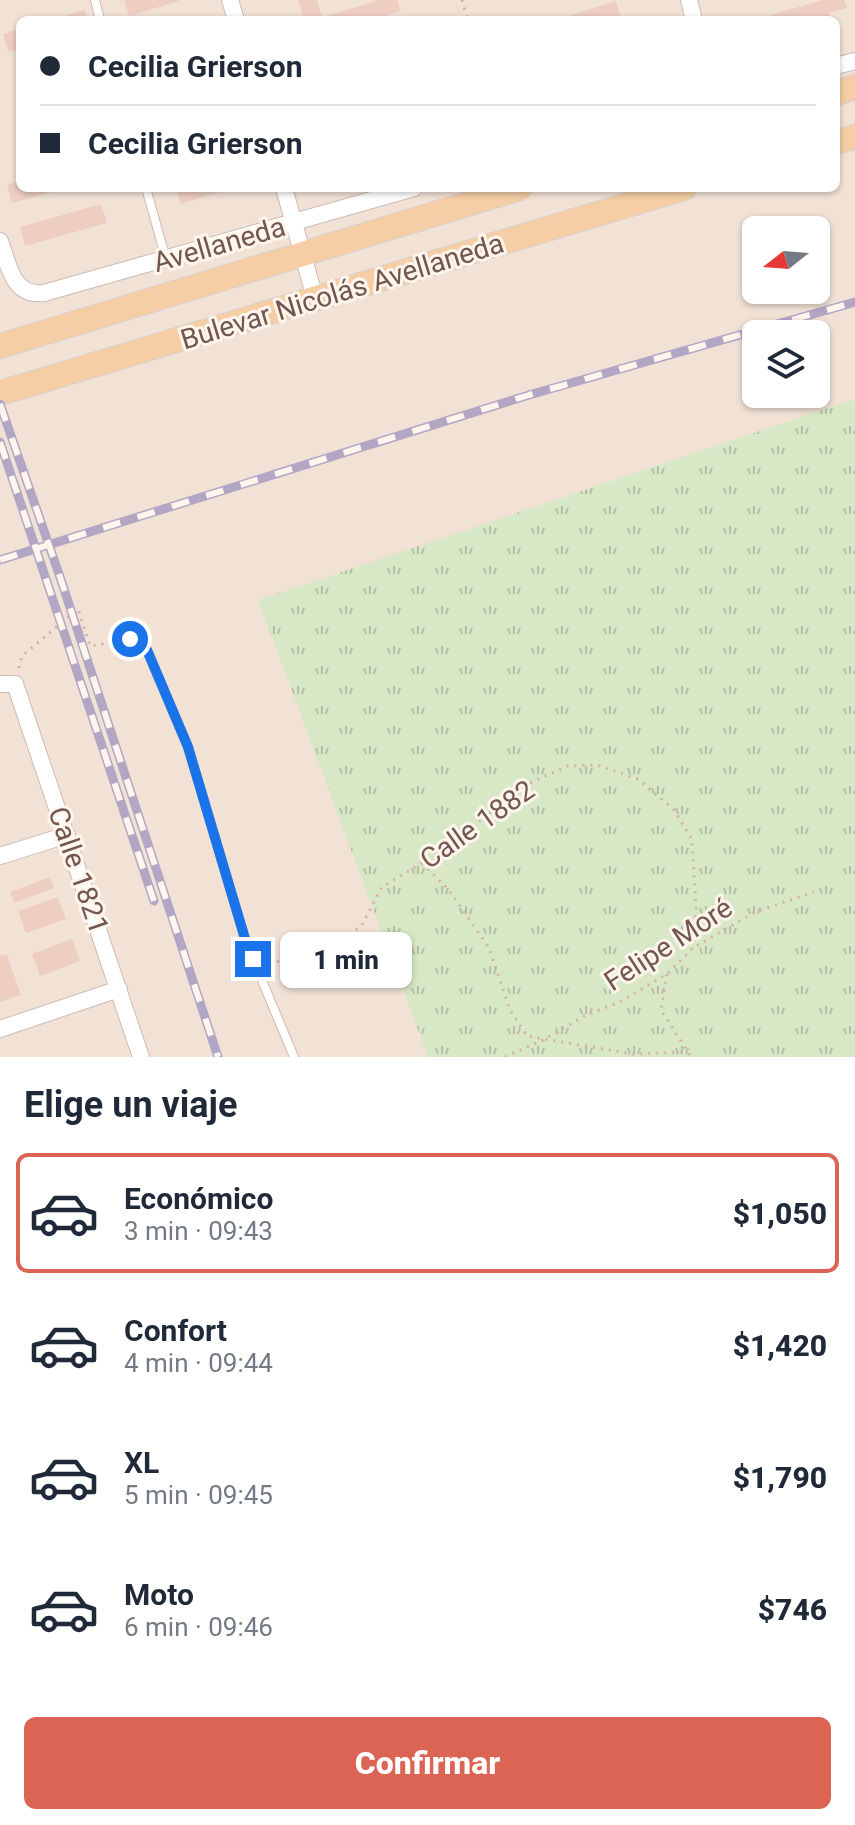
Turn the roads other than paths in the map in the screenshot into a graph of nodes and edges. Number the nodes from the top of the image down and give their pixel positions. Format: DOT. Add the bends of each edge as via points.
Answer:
graph roads {
  1 [pos="147,192"];
  2 [pos="285,192"];
  3 [pos="400,192"];
  4 [pos="507,192"];
  5 [pos="671,192"];
  6 [pos="294,222"];
  7 [pos="0,241"];
  8 [pos="302,254"];
  9 [pos="166,259"];
  10 [pos="315,298"];
  11 [pos="0,346"];
  12 [pos="0,393"];
  13 [pos="130,639"];
  14 [pos="8,684"];
  15 [pos="67,835"];
  16 [pos="0,856"];
  17 [pos="119,989"];
  18 [pos="0,1029"];
  19 [pos="141,1057"];
  20 [pos="294,1057"];
  1 -- 9 [label="lane"];
  2 -- 6 [label="street"];
  3 -- 6 [label="street, Avellaneda"];
  4 -- 8 [label="main road, Bulevar Nicolás Avellaneda"];
  5 -- 10 [label="main road, Bulevar Nicolás Avellaneda"];
  6 -- 8 [label="street"];
  6 -- 9 [label="street, Avellaneda"];
  7 -- 9 [label="street, Avellaneda" via="10,270 24,291 33,294"];
  8 -- 10 [label="street"];
  8 -- 11 [label="main road, Bulevar Nicolás Avellaneda"];
  10 -- 12 [label="main road, Bulevar Nicolás Avellaneda"];
  13 -- 20 [label="lane" via="147,650 188,747 246,942"];
  14 -- 15 [label="street, Calle 1821"];
  15 -- 16 [label="street"];
  15 -- 17 [label="street, Calle 1821"];
  17 -- 18 [label="street"];
  17 -- 19 [label="street, Calle 1821"];
}
